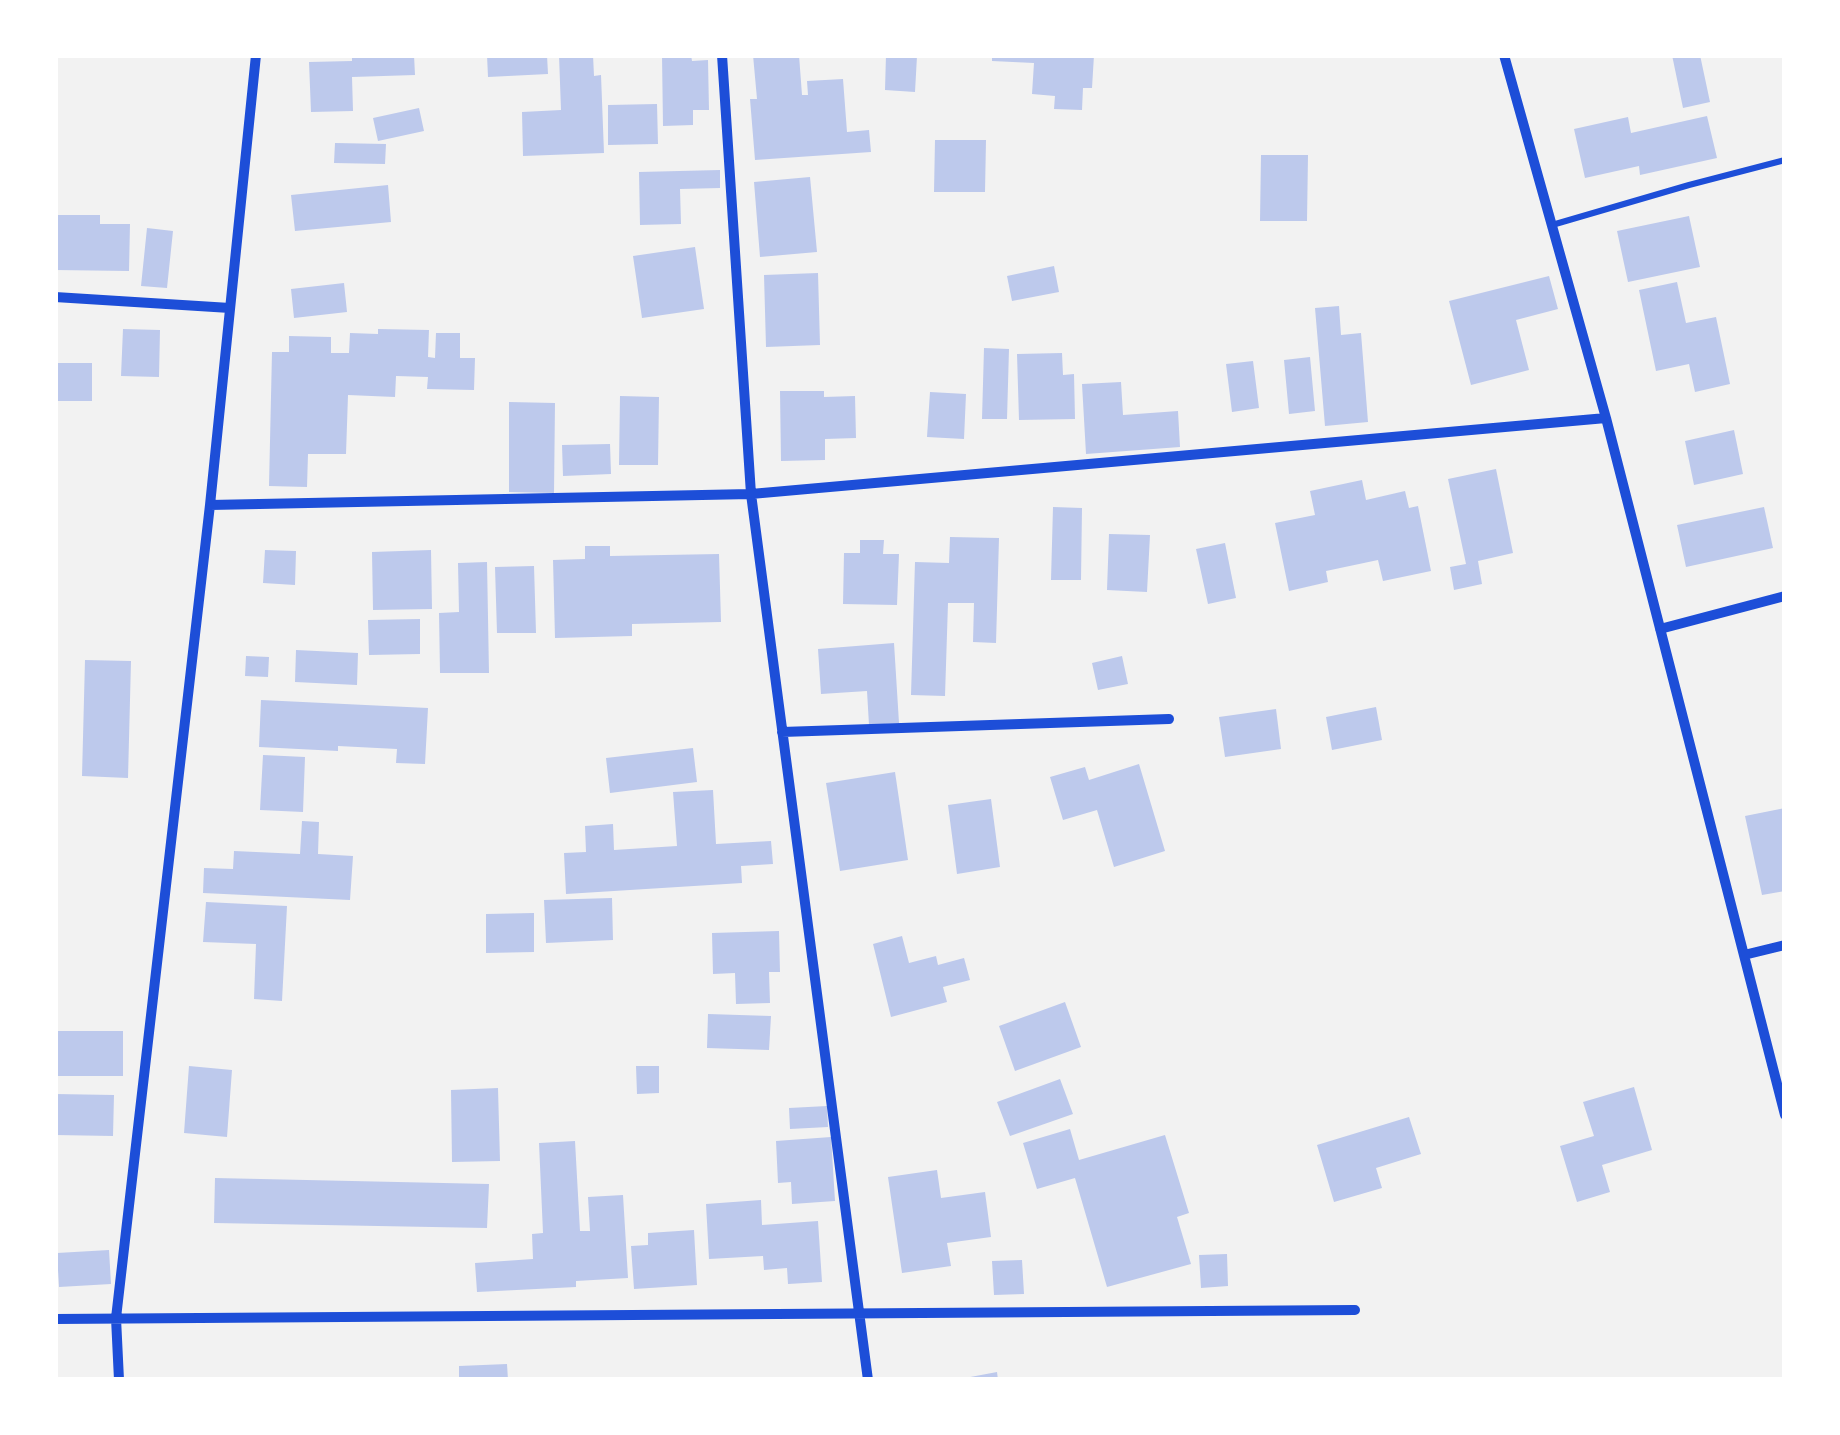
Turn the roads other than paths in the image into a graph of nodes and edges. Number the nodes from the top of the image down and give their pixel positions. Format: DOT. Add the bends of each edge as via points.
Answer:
graph roads {
  1 [pos="256,55"];
  2 [pos="722,55"];
  3 [pos="1504,55"];
  4 [pos="1785,160"];
  5 [pos="1552,225"];
  6 [pos="55,297"];
  7 [pos="230,308"];
  8 [pos="1606,418"];
  9 [pos="751,494"];
  10 [pos="210,505"];
  11 [pos="1785,596"];
  12 [pos="1660,629"];
  13 [pos="1169,718"];
  14 [pos="782,732"];
  15 [pos="1785,945"];
  16 [pos="1744,956"];
  17 [pos="1785,1114"];
  18 [pos="1355,1310"];
  19 [pos="858,1312"];
  20 [pos="116,1318"];
  21 [pos="55,1319"];
  22 [pos="119,1380"];
  23 [pos="868,1380"];
  1 -- 7 [label="street"];
  2 -- 9 [label="street"];
  3 -- 5 [label="street"];
  4 -- 5 [label="lane"];
  5 -- 8 [label="street"];
  6 -- 7 [label="street"];
  7 -- 10 [label="street"];
  8 -- 9 [label="street"];
  8 -- 12 [label="street"];
  9 -- 10 [label="street"];
  9 -- 14 [label="street"];
  10 -- 20 [label="street"];
  11 -- 12 [label="street"];
  12 -- 16 [label="street"];
  13 -- 14 [label="street"];
  14 -- 19 [label="street"];
  15 -- 16 [label="street"];
  16 -- 17 [label="street"];
  18 -- 19 [label="street"];
  19 -- 20 [label="street"];
  19 -- 23 [label="street"];
  20 -- 21 [label="street"];
  20 -- 22 [label="street"];
}
